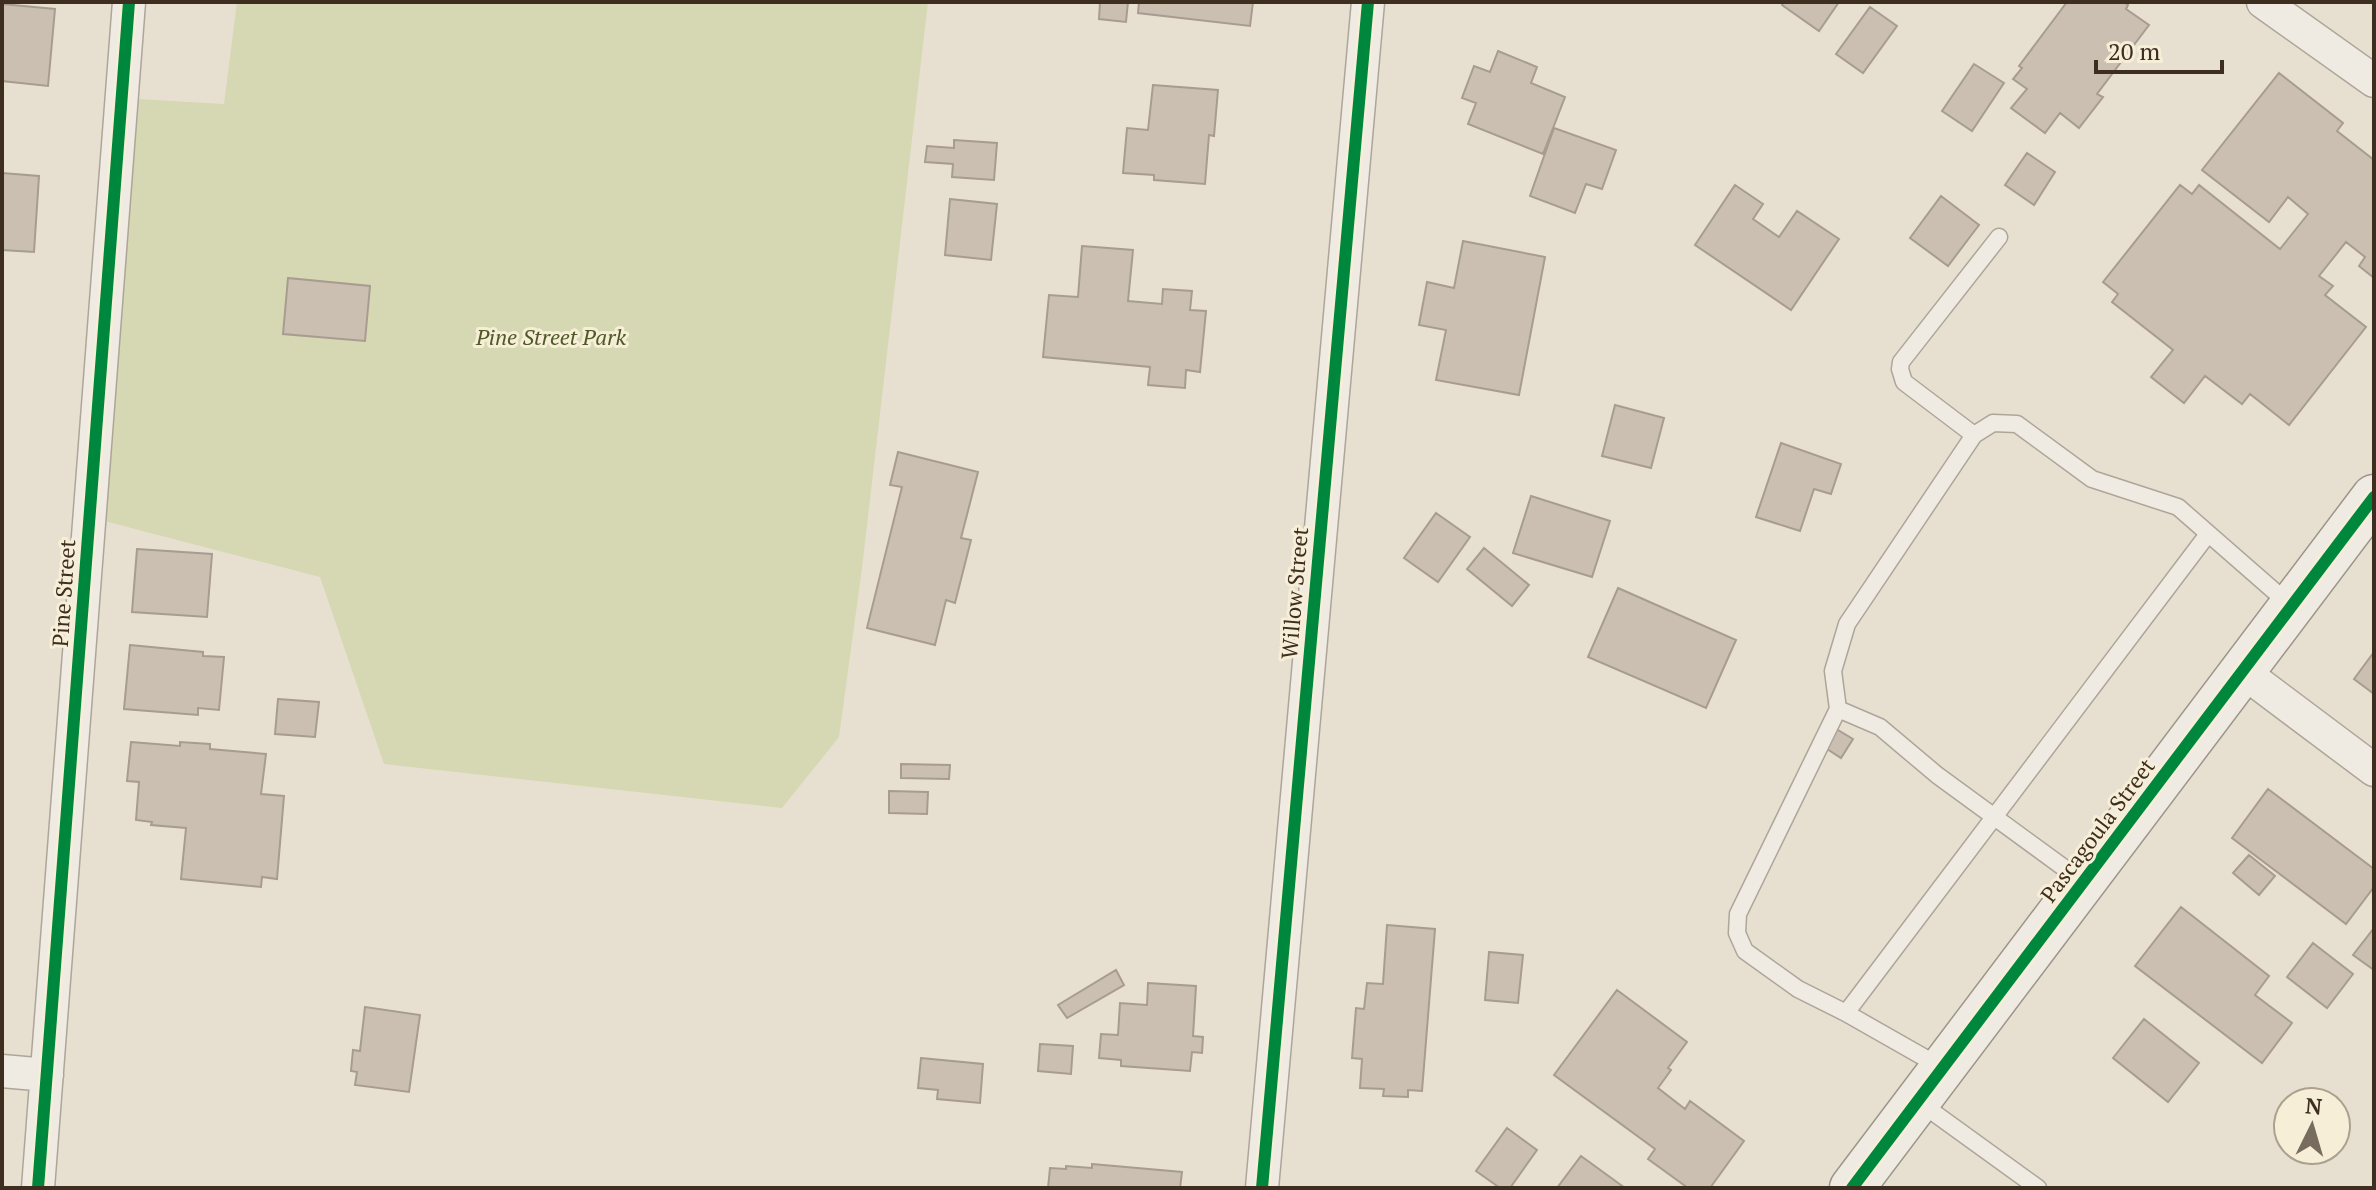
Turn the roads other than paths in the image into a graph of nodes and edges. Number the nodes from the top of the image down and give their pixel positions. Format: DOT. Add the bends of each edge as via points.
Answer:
graph roads {
  1 [pos="129,2"];
  2 [pos="1368,2"];
  3 [pos="2263,2"];
  4 [pos="2374,81"];
  5 [pos="1999,237"];
  6 [pos="1974,435"];
  7 [pos="2374,497"];
  8 [pos="2208,534"];
  9 [pos="2291,606"];
  10 [pos="2242,671"];
  11 [pos="1838,709"];
  12 [pos="2374,770"];
  13 [pos="1995,817"];
  14 [pos="2083,882"];
  15 [pos="1846,1013"];
  16 [pos="2,1071"];
  17 [pos="47,1075"];
  18 [pos="1930,1085"];
  19 [pos="38,1188"];
  20 [pos="1262,1188"];
  21 [pos="1852,1188"];
  22 [pos="2038,1188"];
  1 -- 17 [label="street, Pine Street"];
  2 -- 20 [label="street, Willow Street"];
  3 -- 4 [label="street"];
  5 -- 6 [label="lane" via="1900,369 1904,382"];
  6 -- 8 [label="lane" via="1993,423 2017,424 2092,479 2178,507"];
  6 -- 11 [label="lane" via="1847,624 1833,671"];
  7 -- 9 [label="street, Pascagoula Street"];
  8 -- 9 [label="lane"];
  8 -- 13 [label="lane"];
  9 -- 10 [label="street, Pascagoula Street"];
  10 -- 12 [label="street"];
  10 -- 14 [label="street, Pascagoula Street"];
  11 -- 13 [label="lane" via="1880,727"];
  11 -- 15 [label="lane" via="1738,914 1737,933 1745,951 1798,989"];
  13 -- 14 [label="lane"];
  13 -- 15 [label="lane"];
  14 -- 18 [label="street, Pascagoula Street"];
  15 -- 18 [label="lane"];
  16 -- 17 [label="street"];
  17 -- 19 [label="street, Pine Street"];
  18 -- 21 [label="street, Pascagoula Street"];
  18 -- 22 [label="lane"];
}
